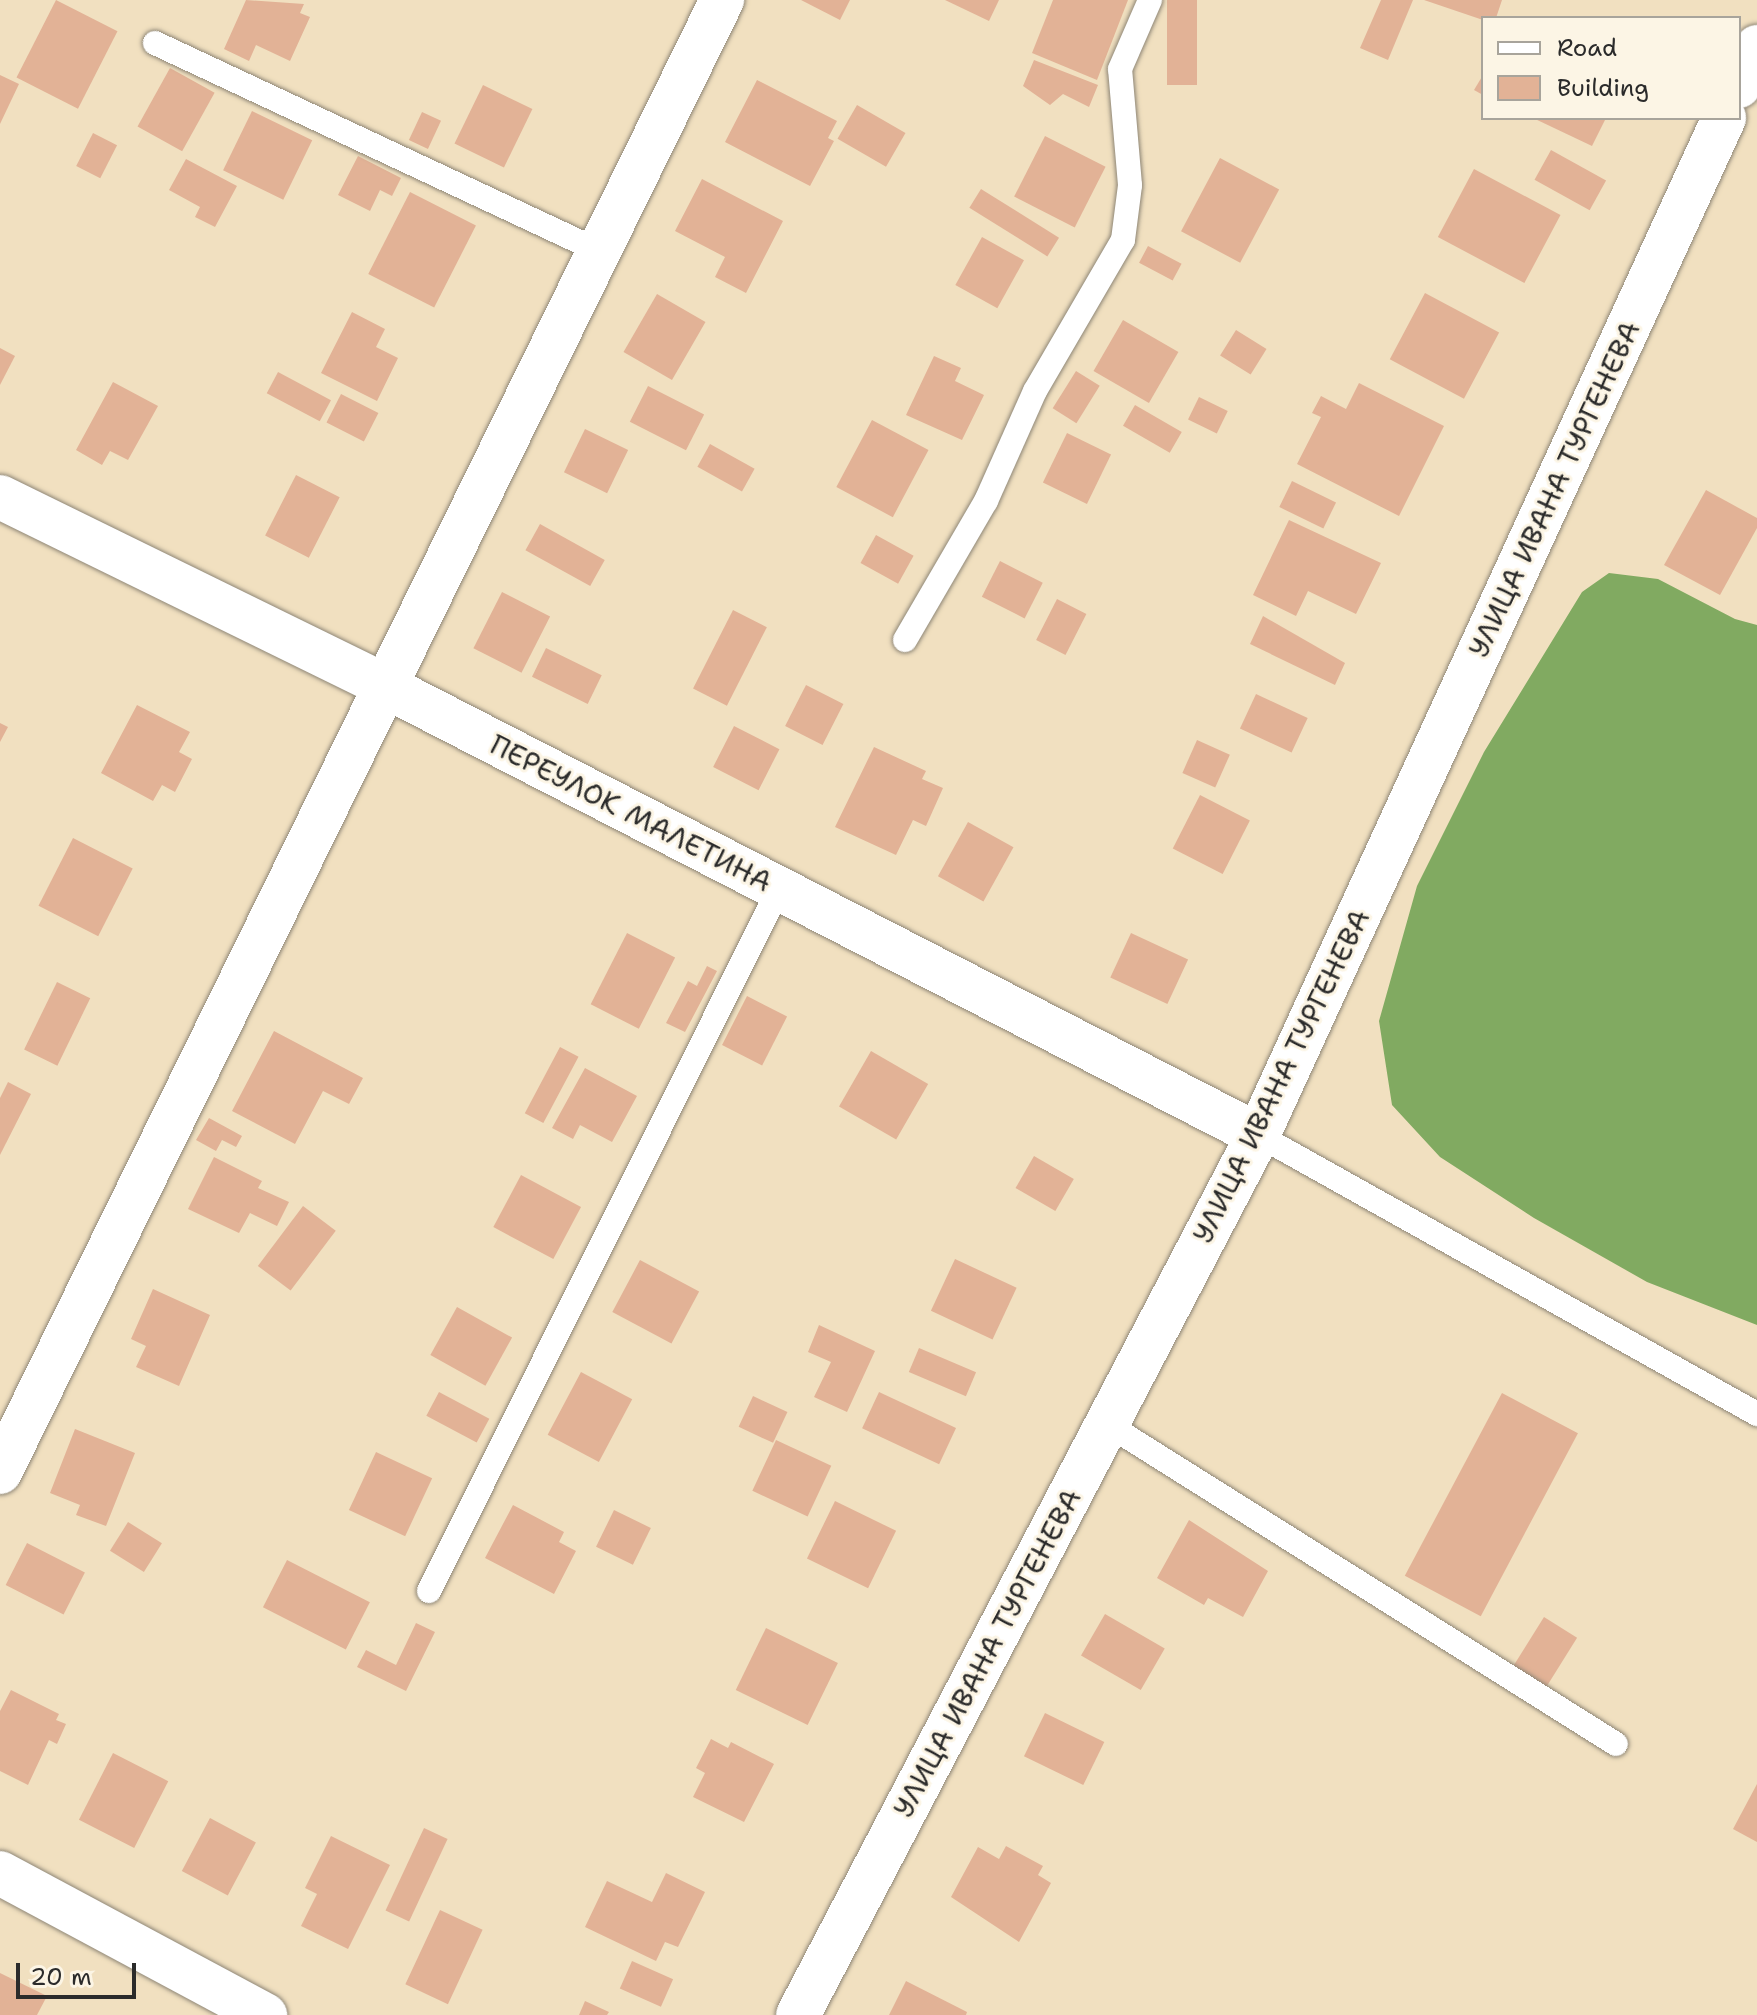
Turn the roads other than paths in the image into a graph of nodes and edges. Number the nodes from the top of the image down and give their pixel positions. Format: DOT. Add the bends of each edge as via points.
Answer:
graph roads {
  1 [pos="722,0"];
  2 [pos="1150,0"];
  3 [pos="155,43"];
  4 [pos="1757,47"];
  5 [pos="1741,82"];
  6 [pos="1723,120"];
  7 [pos="602,252"];
  8 [pos="0,497"];
  9 [pos="905,640"];
  10 [pos="387,687"];
  11 [pos="779,889"];
  12 [pos="1258,1135"];
  13 [pos="1757,1414"];
  14 [pos="1107,1424"];
  15 [pos="0,1472"];
  16 [pos="429,1591"];
  17 [pos="1616,1744"];
  18 [pos="0,1873"];
  19 [pos="265,2015"];
  20 [pos="798,2015"];
  1 -- 7 [label="street"];
  2 -- 9 [label="lane" via="1120,69 1130,185 1123,240 1035,391 986,501"];
  3 -- 7 [label="lane"];
  4 -- 5 [label="street"];
  6 -- 12 [label="street, УЛИЦА ИВАНА ТУРГЕНЕВА"];
  7 -- 10 [label="street"];
  8 -- 10 [label="street, ПЕРЕУЛОК МАЛЕТИНА"];
  10 -- 11 [label="street, ПЕРЕУЛОК МАЛЕТИНА"];
  10 -- 15 [label="street"];
  11 -- 12 [label="street, ПЕРЕУЛОК МАЛЕТИНА"];
  11 -- 16 [label="lane"];
  12 -- 13 [label="lane"];
  12 -- 14 [label="street, УЛИЦА ИВАНА ТУРГЕНЕВА"];
  14 -- 17 [label="lane"];
  14 -- 20 [label="street, УЛИЦА ИВАНА ТУРГЕНЕВА"];
  18 -- 19 [label="street"];
}
